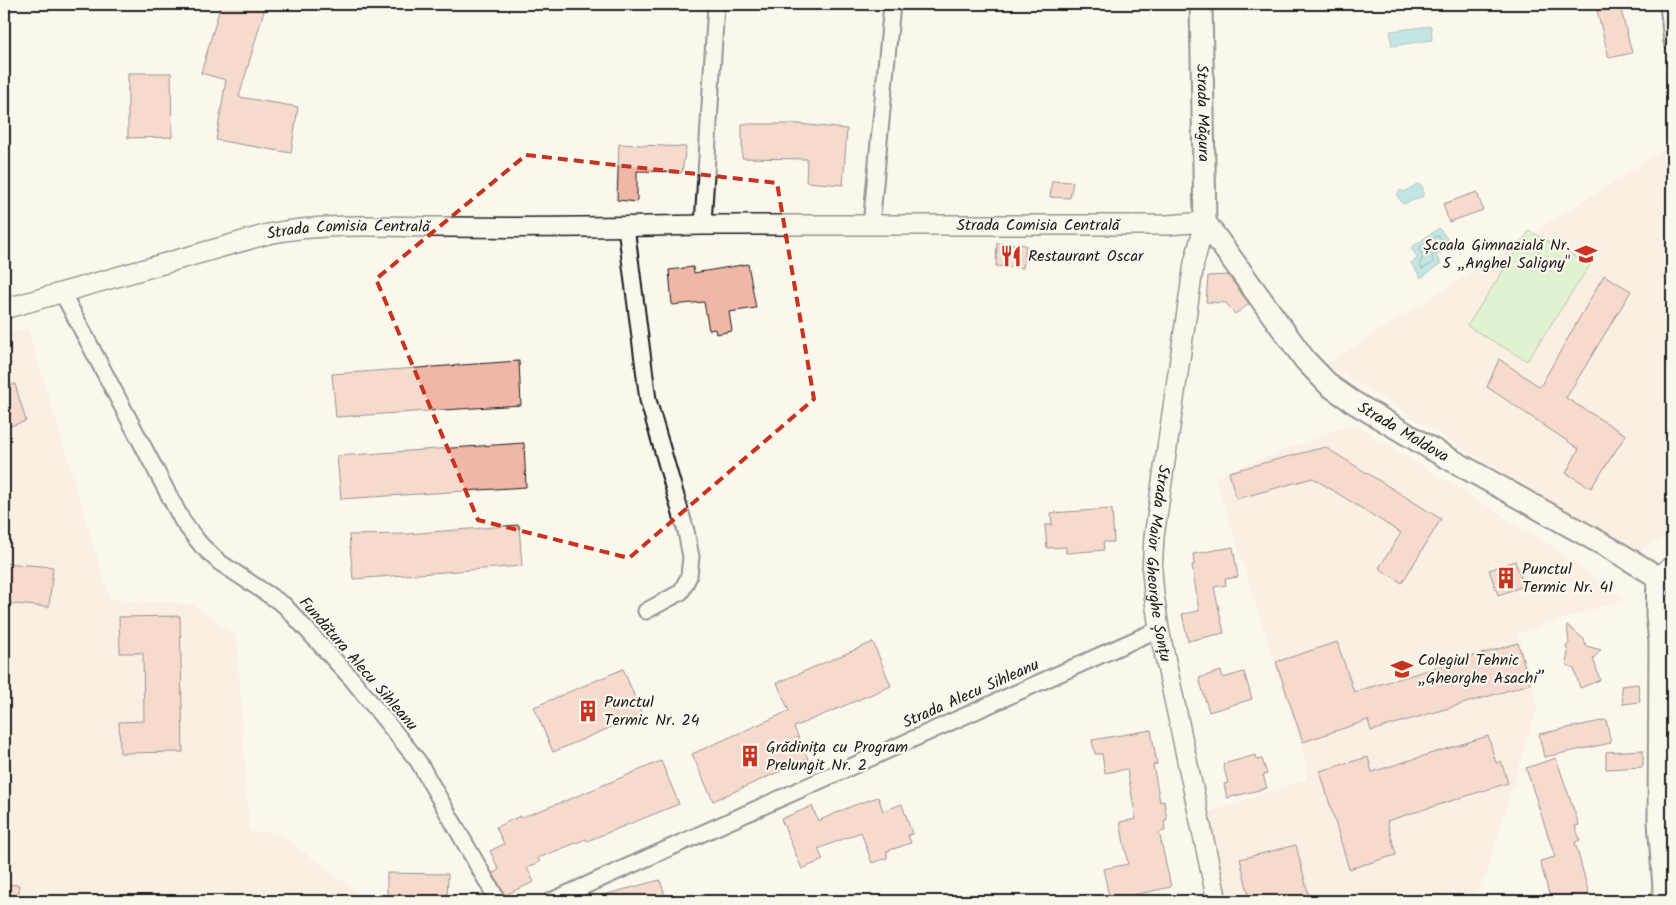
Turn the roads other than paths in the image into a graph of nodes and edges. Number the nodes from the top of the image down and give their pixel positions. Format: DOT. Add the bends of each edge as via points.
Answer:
graph roads {
  1 [pos="716,4"];
  2 [pos="892,4"];
  3 [pos="1201,4"];
  4 [pos="1668,4"];
  5 [pos="1672,42"];
  6 [pos="1205,222"];
  7 [pos="703,225"];
  8 [pos="871,226"];
  9 [pos="626,227"];
  10 [pos="62,292"];
  11 [pos="4,309"];
  12 [pos="1665,572"];
  13 [pos="646,611"];
  14 [pos="1159,629"];
  15 [pos="1667,887"];
  16 [pos="498,901"];
  17 [pos="551,901"];
  18 [pos="1217,901"];
  1 -- 7 [label="street"];
  2 -- 8 [label="street"];
  3 -- 6 [label="main road, Strada Măgura"];
  4 -- 5 [label="street"];
  6 -- 8 [label="street, Strada Comisia Centrală" via="1167,225"];
  6 -- 12 [label="main road, Strada Moldova" via="1305,360 1330,386 1430,448 1615,551"];
  6 -- 14 [label="street, Strada Maior Gheorghe Șonțu" via="1194,263 1154,537 1152,571"];
  7 -- 8 [label="street, Strada Comisia Centrală"];
  7 -- 9 [label="street, Strada Comisia Centrală"];
  9 -- 10 [label="street, Strada Comisia Centrală" via="340,226 289,229"];
  9 -- 13 [label="street" via="648,400 691,557 689,576 681,592"];
  10 -- 11 [label="street, Strada Comisia Centrală"];
  10 -- 16 [label="street, Fundătura Alecu Sihleanu" via="183,522 219,562 284,605 351,678 418,761"];
  12 -- 15 [label="main road" via="1657,615 1660,642 1659,822"];
  14 -- 17 [label="street, Strada Alecu Sihleanu"];
  14 -- 18 [label="street, Strada Maior Gheorghe Șonțu"];
}
